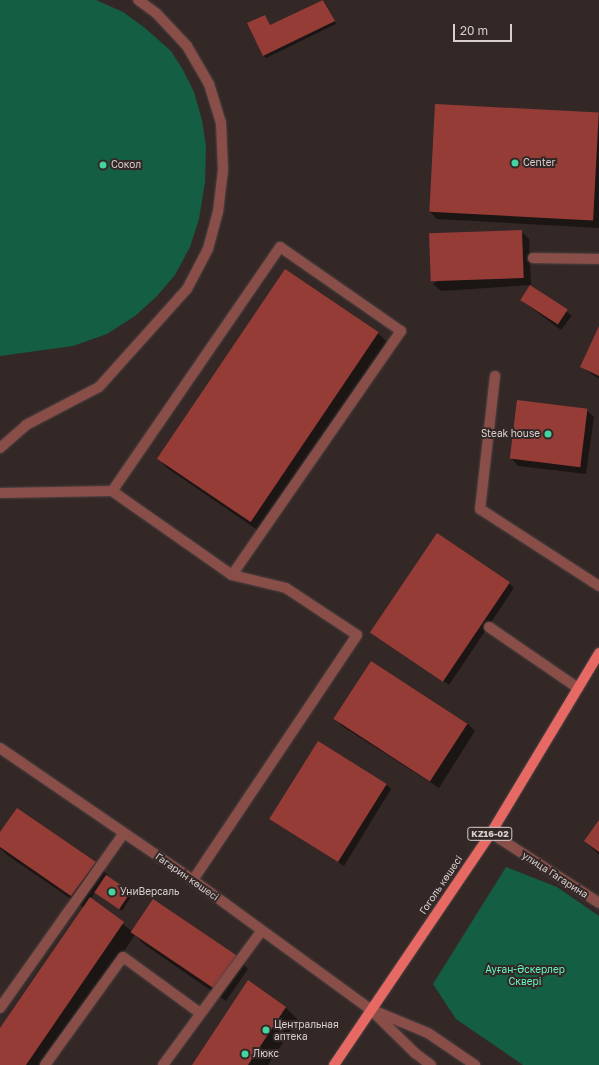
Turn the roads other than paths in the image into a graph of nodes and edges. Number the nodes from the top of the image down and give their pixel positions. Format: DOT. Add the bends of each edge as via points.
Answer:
graph roads {
  1 [pos="138,0"];
  2 [pos="533,258"];
  3 [pos="599,259"];
  4 [pos="495,376"];
  5 [pos="0,448"];
  6 [pos="112,491"];
  7 [pos="0,493"];
  8 [pos="232,575"];
  9 [pos="599,586"];
  10 [pos="489,627"];
  11 [pos="599,653"];
  12 [pos="578,688"];
  13 [pos="0,748"];
  14 [pos="124,833"];
  15 [pos="491,833"];
  16 [pos="193,880"];
  17 [pos="599,903"];
  18 [pos="262,930"];
  19 [pos="0,1008"];
  20 [pos="371,1010"];
  21 [pos="200,1013"];
  22 [pos="45,1065"];
  23 [pos="163,1065"];
  24 [pos="334,1065"];
  25 [pos="431,1065"];
  26 [pos="475,1065"];
  1 -- 5 [label="street" via="156,14 187,46 209,84 221,123 223,170 218,212 208,249 187,289 99,387 26,425"];
  2 -- 3 [label="street"];
  4 -- 9 [label="street" via="480,509"];
  6 -- 7 [label="street"];
  6 -- 8 [label="street"];
  6 -- 8 [label="street" via="280,247 401,331"];
  8 -- 16 [label="street" via="286,588 357,635"];
  10 -- 12 [label="street"];
  11 -- 12 [label="main road, Гоголь көшесі / KZ16-02"];
  12 -- 15 [label="main road, Гоголь көшесі / KZ16-02"];
  13 -- 14 [label="street, Гагарин көшесі"];
  14 -- 16 [label="street, Гагарин көшесі"];
  14 -- 19 [label="street"];
  15 -- 17 [label="street, улица Гагарина"];
  15 -- 20 [label="main road, Гоголь көшесі / KZ16-02"];
  16 -- 18 [label="street, Гагарин көшесі"];
  18 -- 20 [label="street, Гагарин көшесі"];
  18 -- 21 [label="street"];
  20 -- 24 [label="main road, Гоголь көшесі"];
  20 -- 25 [label="street, Гагарин көшесі" via="414,1054"];
  20 -- 26 [label="street, Гагарин көшесі" via="428,1033"];
  21 -- 22 [label="street" via="123,957"];
  21 -- 23 [label="street"];
}
